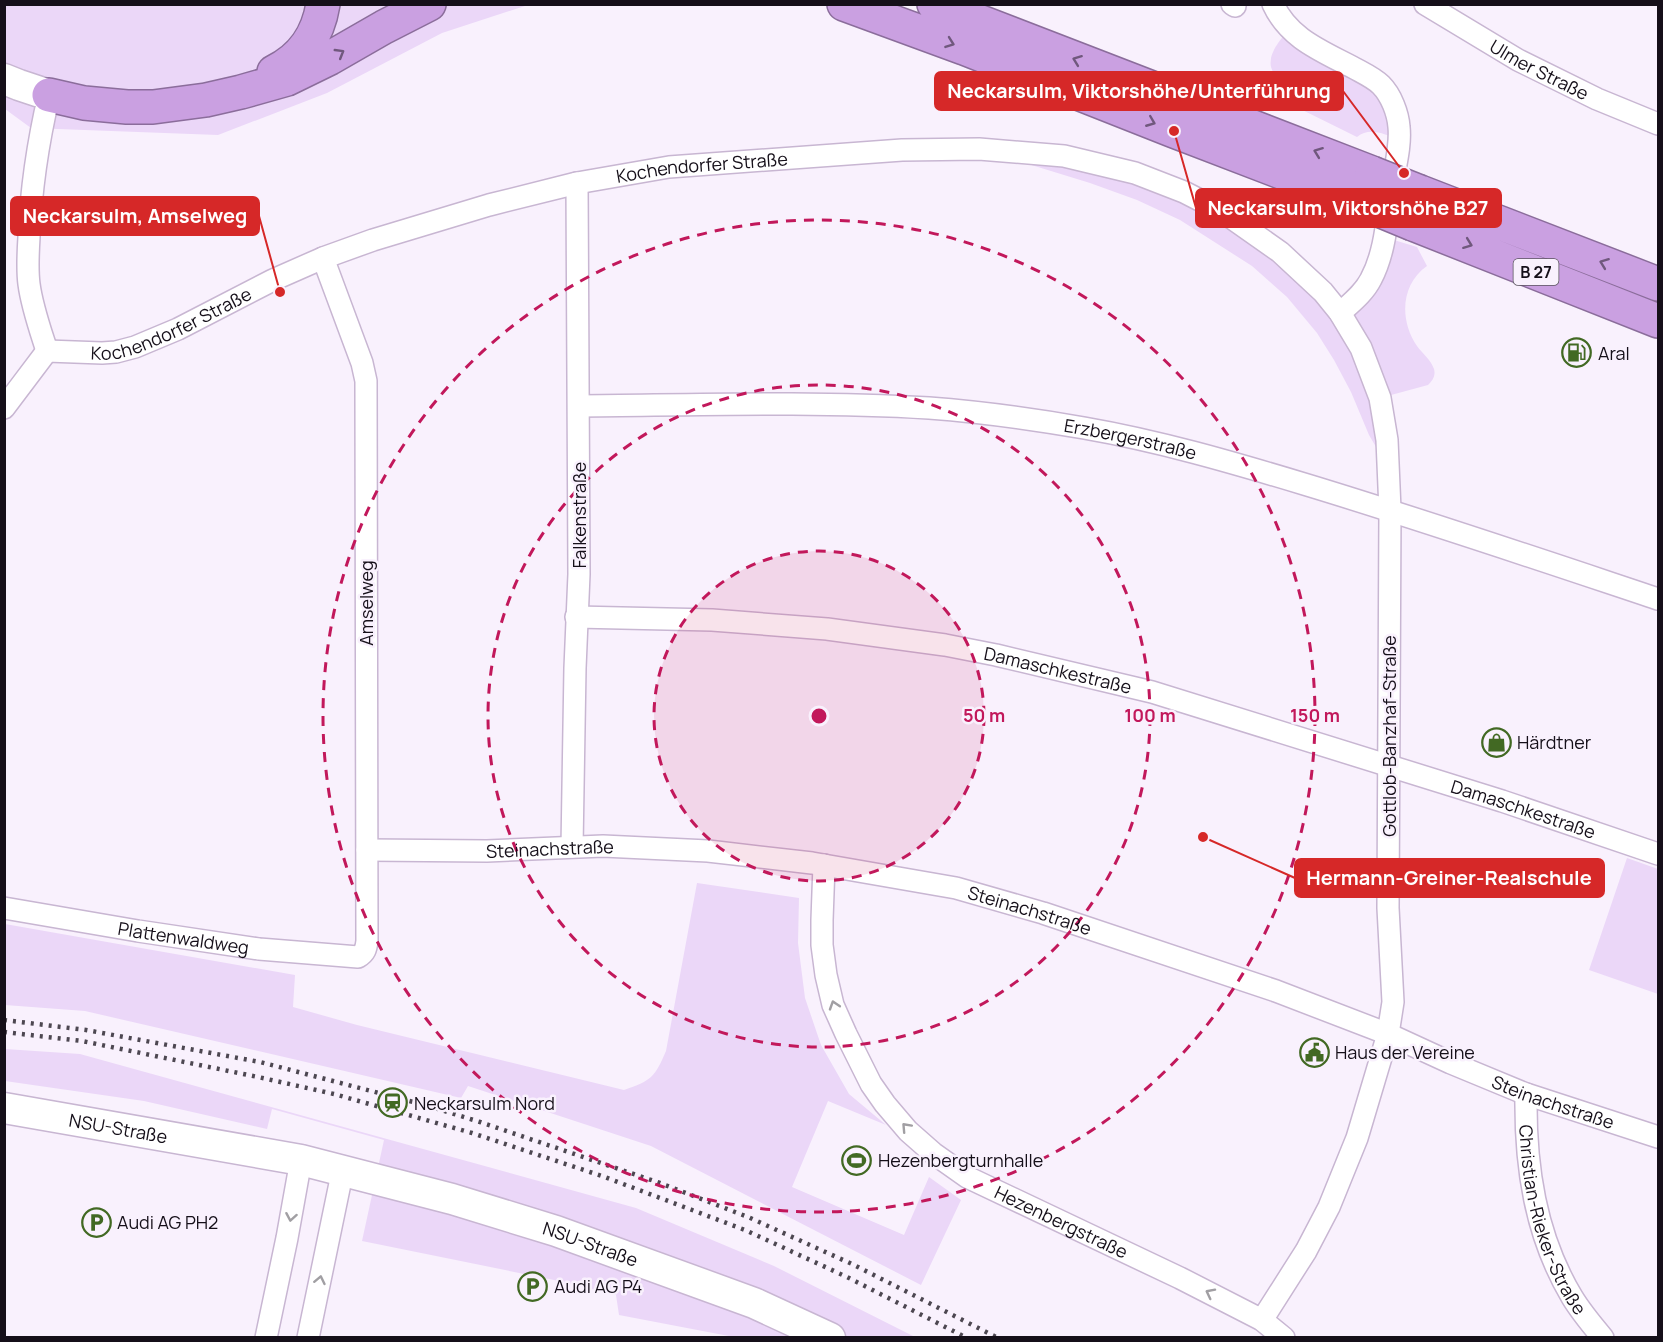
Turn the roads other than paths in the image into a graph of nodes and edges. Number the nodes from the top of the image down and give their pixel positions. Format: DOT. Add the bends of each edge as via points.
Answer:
graph roads {
  1 [pos="323,4"];
  2 [pos="429,4"];
  3 [pos="829,4"];
  4 [pos="844,4"];
  5 [pos="934,4"];
  6 [pos="1273,4"];
  7 [pos="1425,4"];
  8 [pos="895,22"];
  9 [pos="4,79"];
  10 [pos="49,95"];
  11 [pos="206,100"];
  12 [pos="1659,124"];
  13 [pos="577,183"];
  14 [pos="1370,189"];
  15 [pos="323,258"];
  16 [pos="1659,284"];
  17 [pos="1340,313"];
  18 [pos="1659,321"];
  19 [pos="47,351"];
  20 [pos="579,406"];
  21 [pos="4,408"];
  22 [pos="1390,510"];
  23 [pos="1659,599"];
  24 [pos="576,617"];
  25 [pos="1389,766"];
  26 [pos="572,847"];
  27 [pos="367,850"];
  28 [pos="1659,854"];
  29 [pos="824,865"];
  30 [pos="4,908"];
  31 [pos="363,954"];
  32 [pos="1388,1034"];
  33 [pos="1526,1094"];
  34 [pos="4,1107"];
  35 [pos="1659,1137"];
  36 [pos="301,1160"];
  37 [pos="343,1169"];
  38 [pos="1262,1320"];
  39 [pos="266,1338"];
  40 [pos="308,1338"];
  41 [pos="830,1338"];
  42 [pos="1284,1338"];
  43 [pos="1603,1338"];
  1 -- 11 [label="highway" via="314,37 298,55 279,70"];
  11 -- 2 [label="highway, one-way" via="287,79"];
  3 -- 8 [label="highway"];
  4 -- 8 [label="highway, B 27"];
  14 -- 5 [label="highway, B 27, one-way"];
  6 -- 17 [label="street" via="1289,30 1381,85 1399,124 1378,263 1370,281"];
  7 -- 12 [label="street, Ulmer Straße" via="1518,60"];
  8 -- 14 [label="highway, B 27, one-way" via="1174,132"];
  9 -- 10 [label="main road"];
  10 -- 11 [label="highway" via="127,107"];
  10 -- 19 [label="street" via="33,182 28,255 33,305"];
  13 -- 15 [label="street, Kochendorfer Straße" via="489,205"];
  13 -- 17 [label="street, Kochendorfer Straße" via="669,167 902,150 979,149 1064,156 1138,174 1223,212 1280,252"];
  13 -- 20 [label="street, Falkenstraße"];
  16 -- 14 [label="highway, B 27, one-way, bridge" via="1420,192"];
  14 -- 18 [label="highway, B 27, one-way, bridge" via="1413,224"];
  15 -- 19 [label="street, Kochendorfer Straße" via="135,347 102,353"];
  15 -- 27 [label="street, Amselweg" via="366,381"];
  17 -- 22 [label="street, Gottlob-Banzhaf-Straße" via="1361,348 1380,398 1387,440"];
  19 -- 21 [label="street"];
  20 -- 22 [label="street, Erzbergerstraße" via="830,405 931,408 994,415 1166,444"];
  20 -- 24 [label="street, Falkenstraße"];
  22 -- 23 [label="street, Erzbergerstraße"];
  22 -- 25 [label="street, Gottlob-Banzhaf-Straße"];
  24 -- 25 [label="street, Damaschkestraße" via="723,621 827,629 945,645 1152,692"];
  24 -- 26 [label="street, Falkenstraße"];
  25 -- 28 [label="street, Damaschkestraße"];
  25 -- 32 [label="street, Gottlob-Banzhaf-Straße" via="1388,908 1393,1002"];
  26 -- 27 [label="street, Steinachstraße"];
  26 -- 29 [label="street, Steinachstraße" via="708,851"];
  27 -- 31 [label="street, Amselweg" via="367,941"];
  29 -- 32 [label="street, Steinachstraße" via="956,888 1042,913 1276,991"];
  38 -- 29 [label="street, Hezenbergstraße, one-way" via="968,1177 908,1131 871,1084 833,1005 822,945"];
  30 -- 31 [label="street, Plattenwaldweg" via="259,949 358,957"];
  32 -- 33 [label="street, Steinachstraße"];
  32 -- 38 [label="street, Gottlob-Banzhaf-Straße" via="1357,1138 1329,1207"];
  33 -- 35 [label="street, Steinachstraße"];
  33 -- 43 [label="street, Christian-Rieker-Straße" via="1529,1174 1539,1220 1562,1278"];
  34 -- 36 [label="main road, NSU-Straße"];
  36 -- 37 [label="main road, NSU-Straße"];
  36 -- 39 [label="street, one-way"];
  40 -- 37 [label="street, one-way"];
  37 -- 41 [label="main road, NSU-Straße" via="556,1231 754,1303"];
  38 -- 42 [label="street, Hezenbergstraße"];
}
